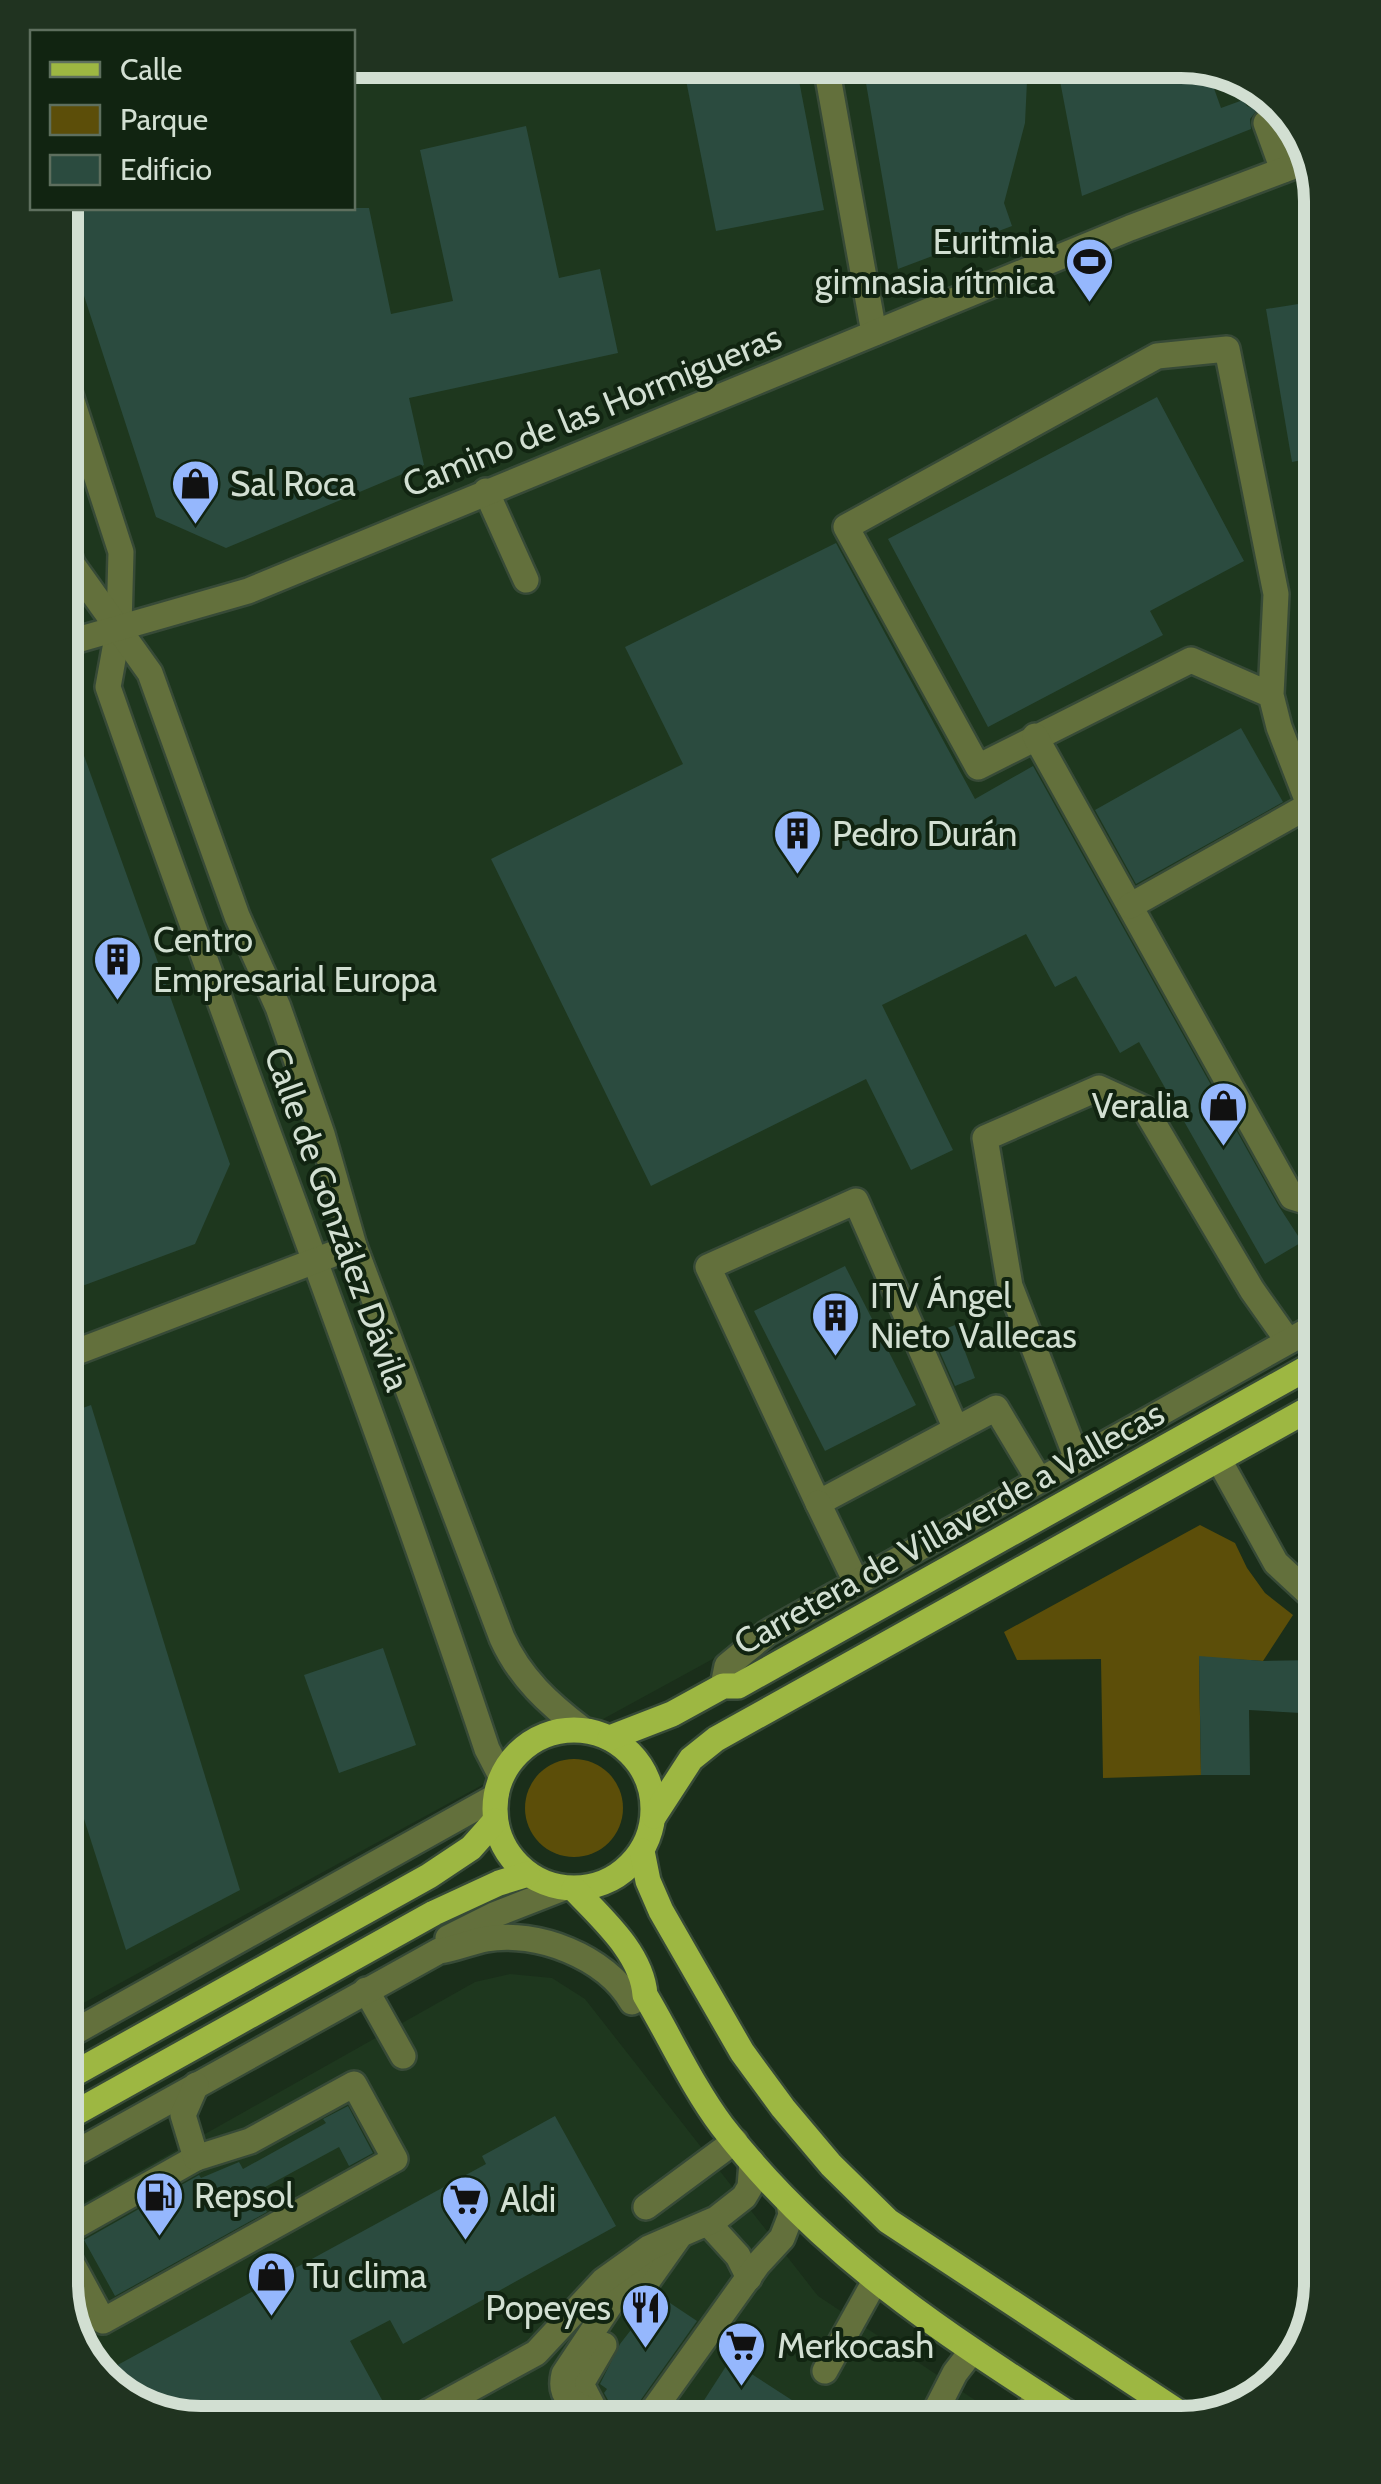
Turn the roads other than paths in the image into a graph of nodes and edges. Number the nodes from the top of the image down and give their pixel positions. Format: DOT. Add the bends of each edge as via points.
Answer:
graph roads {
  1 [pos="828,78"];
  2 [pos="1266,123"];
  3 [pos="1297,164"];
  4 [pos="1282,170"];
  5 [pos="874,334"];
  6 [pos="78,420"];
  7 [pos="486,492"];
  8 [pos="78,572"];
  9 [pos="526,580"];
  10 [pos="119,626"];
  11 [pos="78,639"];
  12 [pos="1271,695"];
  13 [pos="1036,736"];
  14 [pos="1304,793"];
  15 [pos="1304,815"];
  16 [pos="1130,906"];
  17 [pos="1304,1201"];
  18 [pos="354,1246"];
  19 [pos="314,1261"];
  20 [pos="1304,1332"];
  21 [pos="1288,1341"];
  22 [pos="77,1352"];
  23 [pos="1304,1370"];
  24 [pos="1304,1412"];
  25 [pos="956,1429"];
  26 [pos="1077,1458"];
  27 [pos="1219,1460"];
  28 [pos="1039,1480"];
  29 [pos="818,1504"];
  30 [pos="856,1582"];
  31 [pos="1304,1589"];
  32 [pos="723,1686"];
  33 [pos="583,1730"];
  34 [pos="610,1738"];
  35 [pos="497,1798"];
  36 [pos="654,1816"];
  37 [pos="642,1852"];
  38 [pos="528,1874"];
  39 [pos="568,1889"];
  40 [pos="439,1951"];
  41 [pos="366,1990"];
  42 [pos="632,2002"];
  43 [pos="77,2032"];
  44 [pos="402,2056"];
  45 [pos="77,2072"];
  46 [pos="196,2085"];
  47 [pos="77,2112"];
  48 [pos="735,2141"];
  49 [pos="77,2152"];
  50 [pos="196,2158"];
  51 [pos="752,2162"];
  52 [pos="789,2203"];
  53 [pos="646,2207"];
  54 [pos="708,2223"];
  55 [pos="77,2225"];
  56 [pos="678,2238"];
  57 [pos="648,2248"];
  58 [pos="77,2274"];
  59 [pos="749,2278"];
  60 [pos="875,2281"];
  61 [pos="972,2351"];
  62 [pos="825,2370"];
  63 [pos="1032,2405"];
  64 [pos="441,2406"];
  65 [pos="574,2406"];
  66 [pos="594,2406"];
  67 [pos="656,2406"];
  68 [pos="938,2406"];
  69 [pos="1169,2406"];
  1 -- 5 [label="street"];
  2 -- 4 [label="street"];
  3 -- 4 [label="street, Camino de las Hormigueras"];
  4 -- 5 [label="street, Camino de las Hormigueras"];
  5 -- 7 [label="street, Camino de las Hormigueras"];
  6 -- 10 [label="street, Calle de González Dávila" via="120,552"];
  7 -- 9 [label="street"];
  7 -- 10 [label="street, Camino de las Hormigueras" via="248,592"];
  8 -- 10 [label="street, Calle de González Dávila"];
  10 -- 11 [label="street, Camino de las Hormigueras"];
  10 -- 18 [label="street, Calle de González Dávila" via="150,674 237,916 278,1007"];
  10 -- 19 [label="street, Calle de González Dávila" via="108,687"];
  12 -- 13 [label="street" via="1190,660"];
  12 -- 13 [label="street" via="1276,594 1227,350 1158,356 846,527 978,767"];
  12 -- 14 [label="street"];
  13 -- 16 [label="street"];
  15 -- 16 [label="street"];
  16 -- 17 [label="street" via="1292,1197"];
  18 -- 19 [label="street"];
  18 -- 33 [label="street, Calle de González Dávila" via="508,1651 527,1681"];
  19 -- 22 [label="street"];
  19 -- 35 [label="street, Calle de González Dávila" via="487,1748"];
  20 -- 21 [label="street"];
  21 -- 26 [label="street"];
  21 -- 26 [label="street" via="1146,1109 1099,1088 985,1138 1010,1286"];
  23 -- 32 [label="main road, Carretera de Villaverde a Vallecas" via="738,1686"];
  24 -- 27 [label="main road, Carretera de Villaverde a Vallecas"];
  25 -- 28 [label="street" via="996,1408"];
  25 -- 29 [label="street"];
  25 -- 29 [label="street" via="856,1201 708,1267"];
  26 -- 28 [label="street"];
  27 -- 31 [label="street" via="1276,1563"];
  27 -- 36 [label="main road, Carretera de Villaverde a Vallecas" via="716,1739 691,1760"];
  28 -- 30 [label="street"];
  29 -- 30 [label="street"];
  30 -- 32 [label="street" via="754,1642 728,1666"];
  32 -- 34 [label="main road, Carretera de Villaverde a Vallecas"];
  33 -- 34 [label="main road"];
  33 -- 35 [label="main road" via="558,1731 516,1755"];
  34 -- 36 [label="main road" via="644,1771"];
  35 -- 38 [label="main road" via="507,1851"];
  35 -- 43 [label="street"];
  35 -- 45 [label="main road" via="471,1848 429,1876"];
  36 -- 37 [label="main road"];
  37 -- 39 [label="main road" via="601,1884"];
  37 -- 69 [label="main road" via="662,1911 742,2052 831,2165 888,2221"];
  38 -- 39 [label="main road"];
  38 -- 47 [label="main road" via="434,1913"];
  39 -- 40 [label="street" via="494,1914 448,1938"];
  39 -- 48 [label="main road" via="622,1943 644,1979 645,1995"];
  40 -- 41 [label="street"];
  40 -- 42 [label="street" via="487,1939 538,1942 607,1971"];
  41 -- 44 [label="street"];
  41 -- 46 [label="street"];
  46 -- 49 [label="street"];
  46 -- 50 [label="street" via="183,2115"];
  48 -- 51 [label="main road"];
  48 -- 53 [label="street"];
  50 -- 55 [label="street"];
  50 -- 58 [label="street" via="250,2141 354,2084 395,2159 103,2320"];
  51 -- 52 [label="main road"];
  51 -- 54 [label="street" via="744,2197"];
  52 -- 59 [label="street" via="788,2229"];
  52 -- 60 [label="main road"];
  54 -- 56 [label="street"];
  54 -- 59 [label="street"];
  56 -- 57 [label="street"];
  56 -- 66 [label="street" via="582,2378 582,2391"];
  57 -- 64 [label="street" via="603,2280 536,2353"];
  57 -- 65 [label="street" via="564,2374 562,2391"];
  59 -- 67 [label="street"];
  60 -- 61 [label="main road"];
  60 -- 62 [label="street"];
  61 -- 63 [label="main road"];
  61 -- 68 [label="street"];
}
